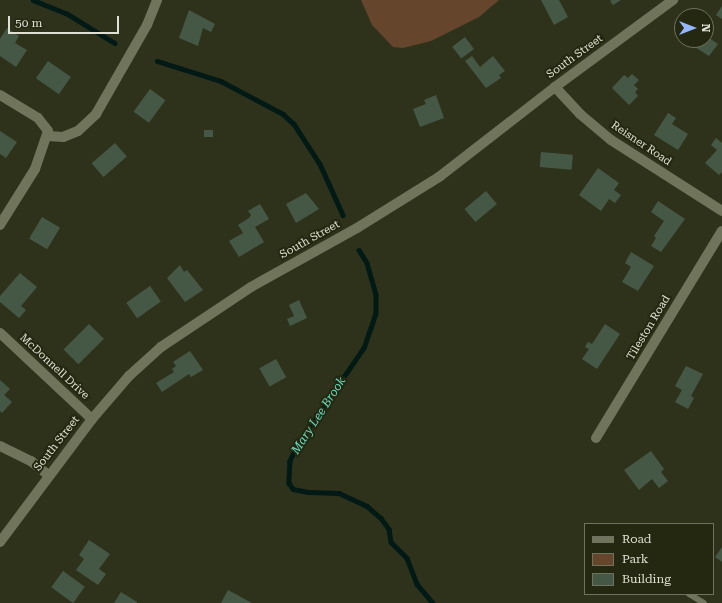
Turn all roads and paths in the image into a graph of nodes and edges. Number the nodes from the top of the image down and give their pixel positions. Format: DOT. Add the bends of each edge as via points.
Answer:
graph roads {
  1 [pos="157,0"];
  2 [pos="673,0"];
  3 [pos="555,87"];
  4 [pos="0,95"];
  5 [pos="48,136"];
  6 [pos="722,211"];
  7 [pos="0,225"];
  8 [pos="722,231"];
  9 [pos="0,333"];
  10 [pos="92,419"];
  11 [pos="596,438"];
  12 [pos="0,446"];
  13 [pos="48,476"];
  14 [pos="0,542"];
  15 [pos="691,595"];
  16 [pos="704,603"];
  1 -- 5 [label="street" via="147,24 96,114 78,131 63,137"];
  2 -- 3 [label="street, South Street"];
  3 -- 6 [label="street, Reisner Road" via="580,114 611,140"];
  3 -- 10 [label="street, South Street" via="439,177 357,228 251,287 160,347 129,376"];
  4 -- 5 [label="street" via="38,118 48,131"];
  5 -- 7 [label="street" via="35,170"];
  8 -- 11 [label="street, Tileston Road"];
  9 -- 10 [label="street, McDonnell Drive"];
  10 -- 13 [label="street, South Street"];
  12 -- 13 [label="street" via="30,461"];
  13 -- 14 [label="street, South Street"];
  15 -- 16 [label="lane"];
}
